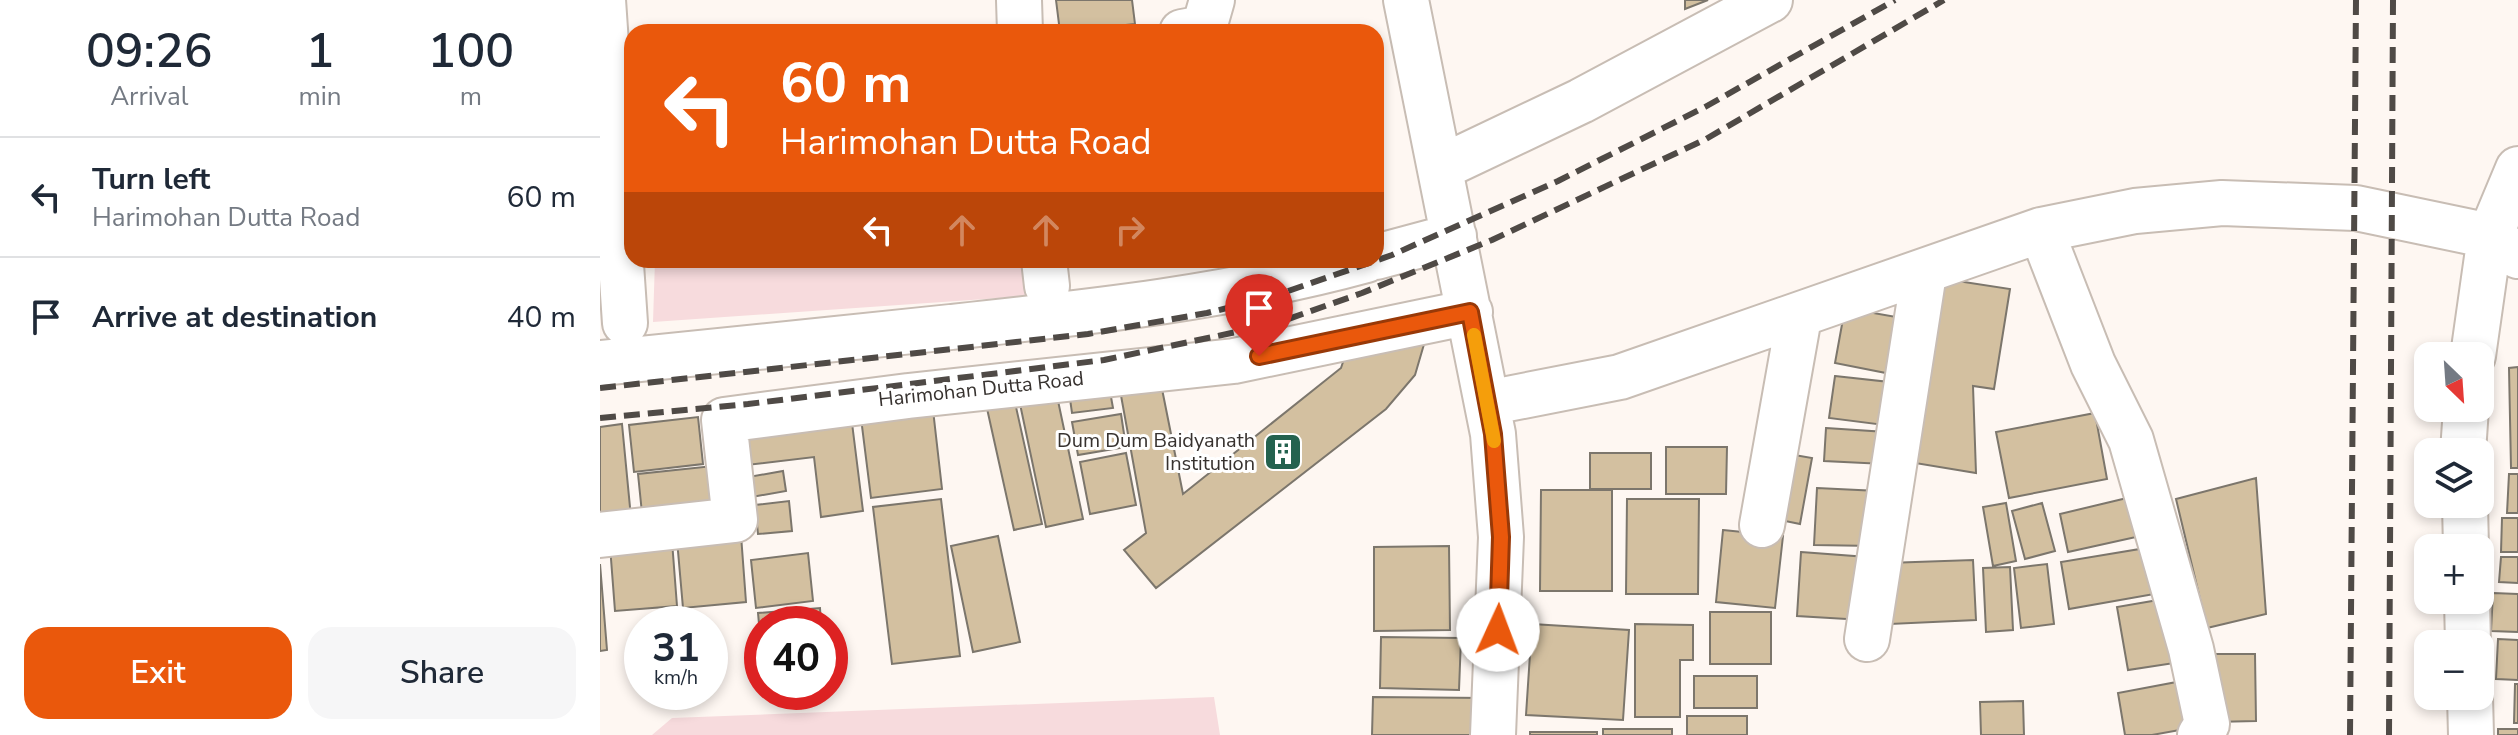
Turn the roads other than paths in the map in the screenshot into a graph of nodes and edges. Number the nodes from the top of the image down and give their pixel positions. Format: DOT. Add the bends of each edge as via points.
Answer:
graph roads {
  1 [pos="603,0"];
  2 [pos="1019,0"];
  3 [pos="1212,0"];
  4 [pos="1406,0"];
  5 [pos="1770,0"];
  6 [pos="1020,24"];
  7 [pos="1205,24"];
  8 [pos="621,90"];
  9 [pos="1440,168"];
  10 [pos="2518,169"];
  11 [pos="2041,230"];
  12 [pos="1454,236"];
  13 [pos="2504,246"];
  14 [pos="1384,255"];
  15 [pos="624,265"];
  16 [pos="624,268"];
  17 [pos="1332,268"];
  18 [pos="1924,273"];
  19 [pos="1470,312"];
  20 [pos="1799,317"];
  21 [pos="625,323"];
  22 [pos="2477,342"];
  23 [pos="600,363"];
  24 [pos="1487,403"];
  25 [pos="1762,525"];
  26 [pos="600,535"];
  27 [pos="1867,639"];
  28 [pos="2470,710"];
  29 [pos="1493,735"];
  30 [pos="2200,735"];
  31 [pos="2471,735"];
  1 -- 8 [label="street"];
  2 -- 6 [label="street"];
  3 -- 7 [label="street"];
  4 -- 9 [label="street"];
  5 -- 9 [label="street" via="1581,101"];
  8 -- 15 [label="street"];
  9 -- 12 [label="street"];
  10 -- 13 [label="street"];
  11 -- 13 [label="street" via="2135,211 2222,203 2356,208"];
  11 -- 18 [label="street"];
  11 -- 30 [label="street" via="2093,364 2131,440 2191,649 2207,724"];
  12 -- 14 [label="street"];
  12 -- 19 [label="street"];
  13 -- 22 [label="street"];
  16 -- 21 [label="street"];
  17 -- 23 [label="street" via="1168,300 1018,320"];
  18 -- 20 [label="street"];
  18 -- 27 [label="street"];
  19 -- 24 [label="street"];
  19 -- 26 [label="street, Harimohan Dutta Road" via="1234,361 724,420 735,520"];
  20 -- 24 [label="street" via="1620,377"];
  20 -- 25 [label="street"];
  24 -- 29 [label="street" via="1501,537"];
  28 -- 31 [label="street"];
}
